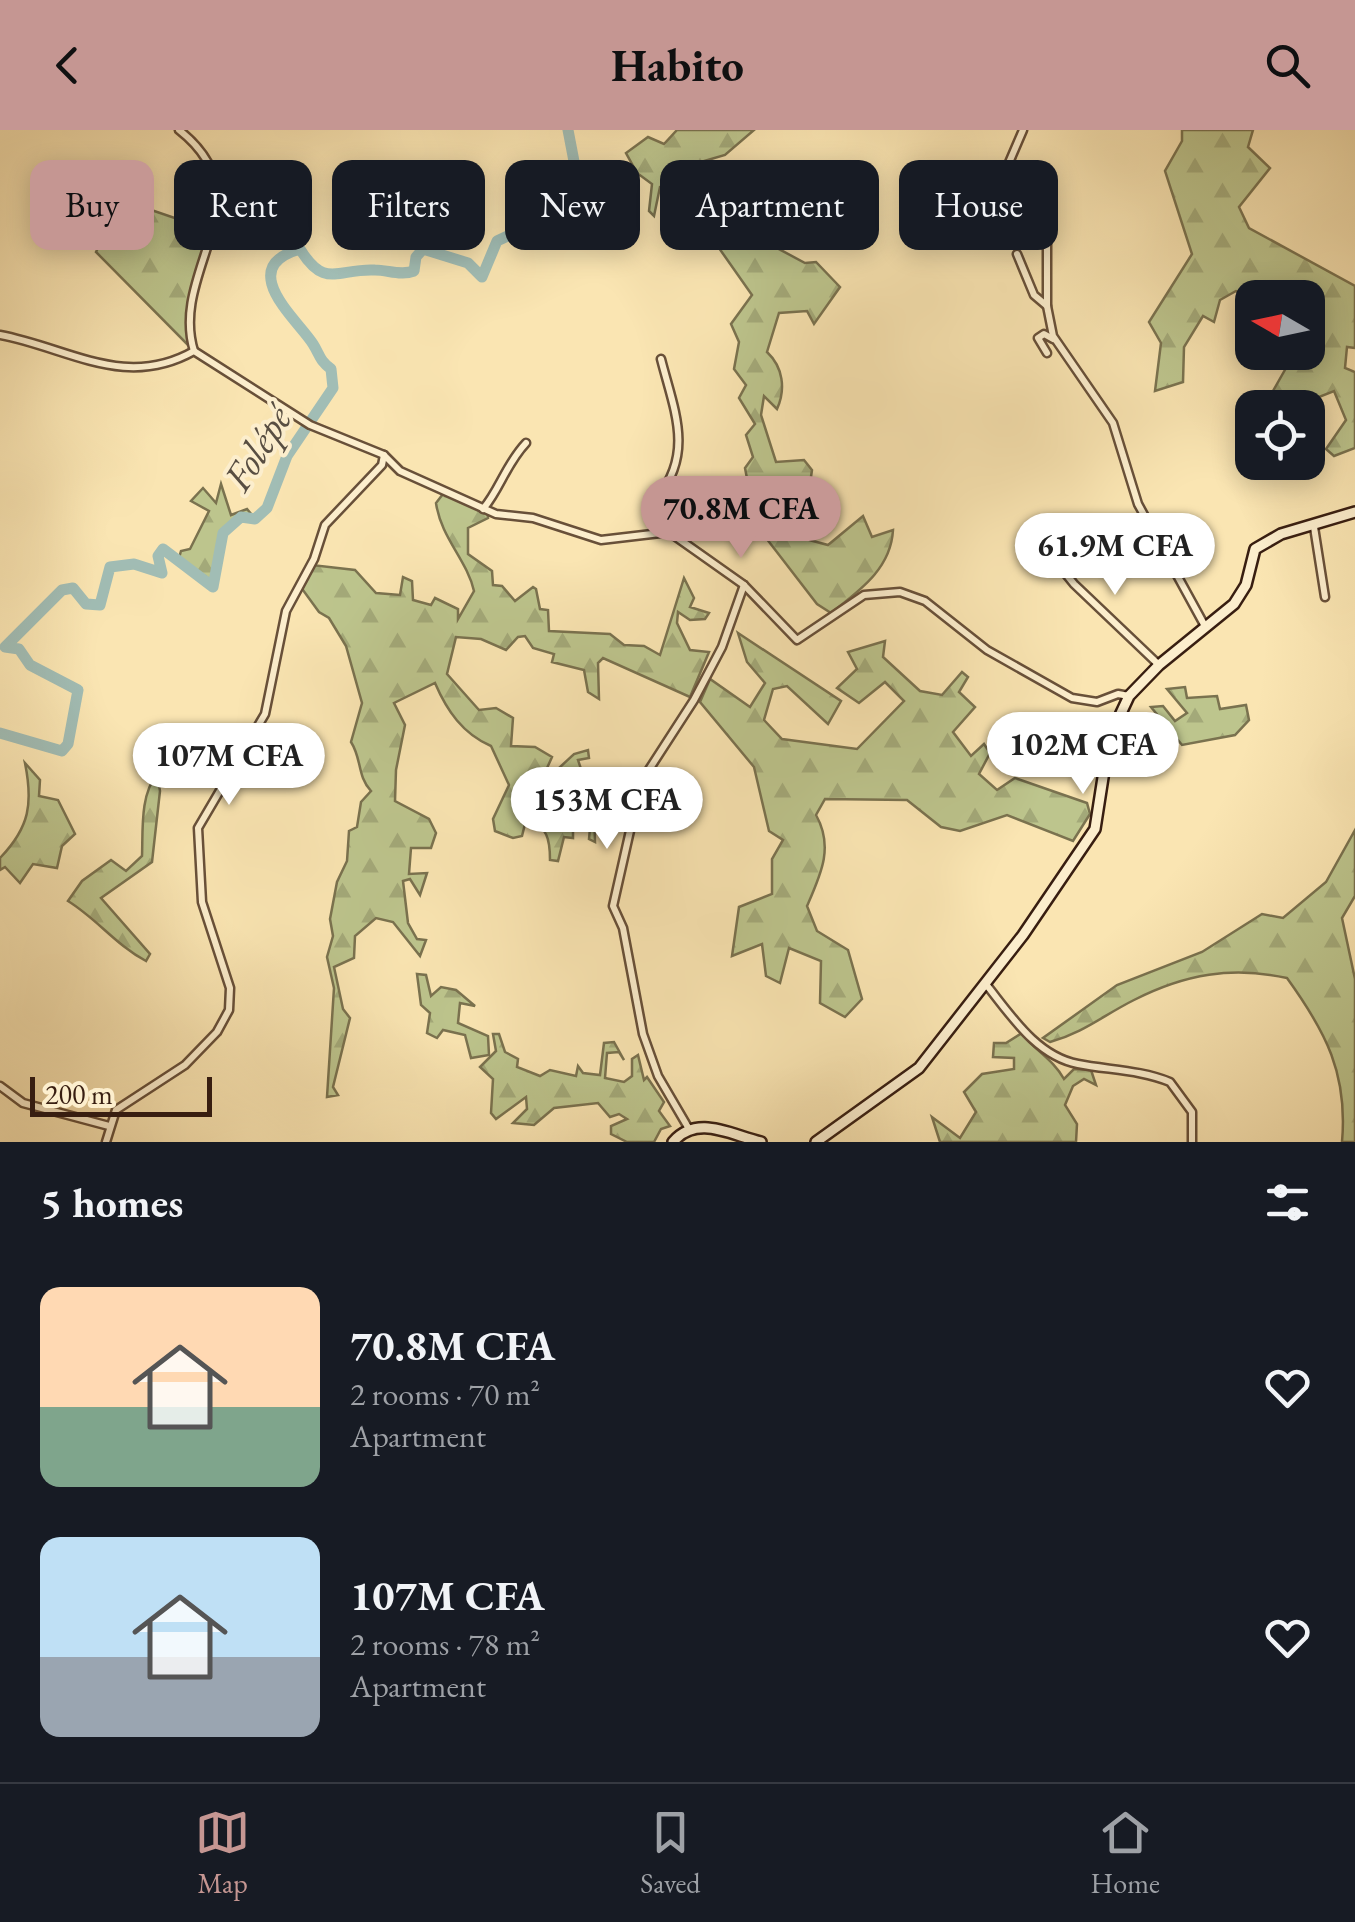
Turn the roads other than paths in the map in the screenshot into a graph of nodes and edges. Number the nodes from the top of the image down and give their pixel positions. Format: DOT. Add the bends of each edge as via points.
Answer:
graph roads {
  1 [pos="180,130"];
  2 [pos="1023,130"];
  3 [pos="1017,254"];
  4 [pos="1047,306"];
  5 [pos="0,335"];
  6 [pos="1054,339"];
  7 [pos="194,351"];
  8 [pos="1047,353"];
  9 [pos="1065,356"];
  10 [pos="661,359"];
  11 [pos="1059,366"];
  12 [pos="526,443"];
  13 [pos="384,455"];
  14 [pos="483,509"];
  15 [pos="1355,512"];
  16 [pos="1314,527"];
  17 [pos="665,531"];
  18 [pos="1049,552"];
  19 [pos="744,586"];
  20 [pos="1325,597"];
  21 [pos="1207,629"];
  22 [pos="1158,664"];
  23 [pos="1128,696"];
  24 [pos="984,982"];
  25 [pos="0,1086"];
  26 [pos="109,1126"];
  27 [pos="689,1129"];
  28 [pos="106,1142"];
  29 [pos="673,1142"];
  30 [pos="761,1142"];
  31 [pos="816,1142"];
  32 [pos="1192,1142"];
  1 -- 7 [label="street" via="207,160 219,191 192,318"];
  2 -- 4 [label="street" via="1008,165 1046,235"];
  3 -- 4 [label="street" via="1034,295"];
  4 -- 6 [label="street"];
  5 -- 7 [label="street" via="120,369 162,366"];
  6 -- 8 [label="street" via="1038,338"];
  6 -- 9 [label="street"];
  7 -- 13 [label="street" via="307,423"];
  9 -- 11 [label="street"];
  9 -- 21 [label="street" via="1112,423 1138,504"];
  10 -- 17 [label="street" via="682,446 671,482 658,498"];
  12 -- 14 [label="street"];
  13 -- 14 [label="street" via="400,471"];
  13 -- 26 [label="street" via="382,466 324,525 286,611 265,714 198,828 202,902 230,988 230,1010 194,1056 130,1099"];
  14 -- 17 [label="street" via="601,540"];
  15 -- 16 [label="street"];
  16 -- 20 [label="street"];
  16 -- 21 [label="street" via="1254,549 1241,594"];
  17 -- 19 [label="street"];
  18 -- 22 [label="street"];
  19 -- 23 [label="street" via="797,640 864,594 900,592 925,601 987,650 1072,698"];
  19 -- 27 [label="street" via="722,647 641,782 614,906 643,1034"];
  21 -- 22 [label="street"];
  22 -- 23 [label="street"];
  23 -- 24 [label="street" via="1109,740 1093,834"];
  24 -- 31 [label="street" via="918,1068"];
  24 -- 32 [label="street" via="1051,1053 1170,1082 1192,1112"];
  25 -- 26 [label="street" via="23,1104"];
  26 -- 28 [label="street"];
  27 -- 29 [label="street"];
  27 -- 30 [label="street" via="706,1126"];
}
